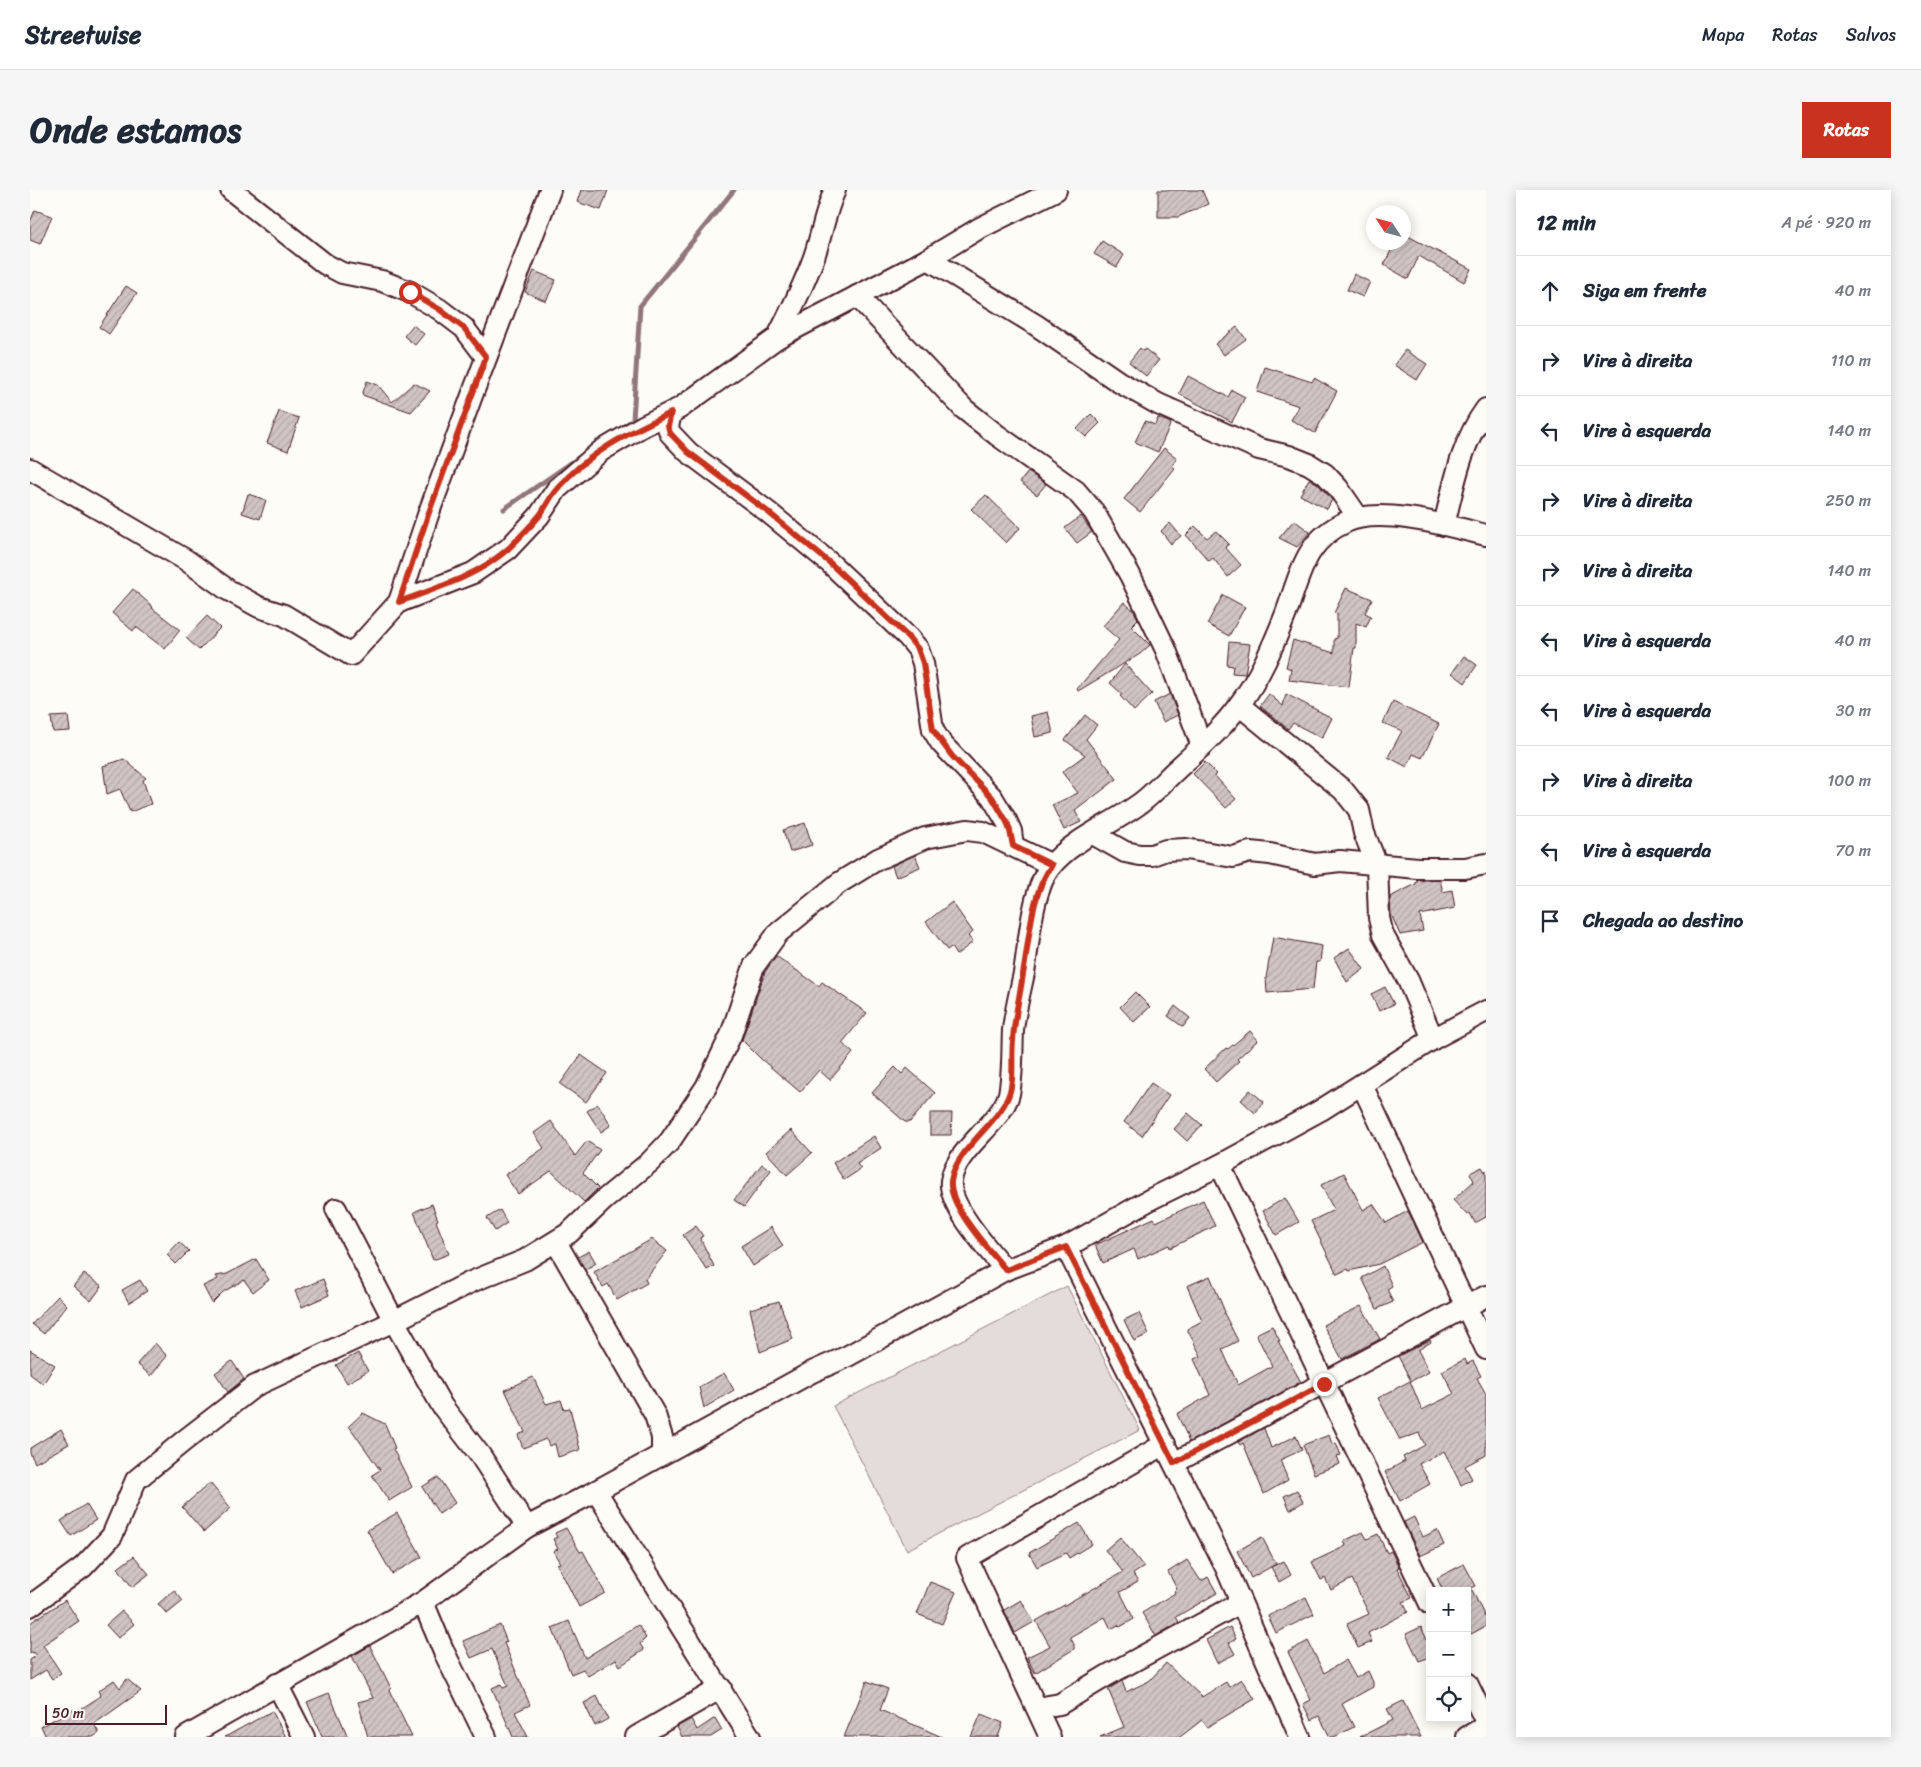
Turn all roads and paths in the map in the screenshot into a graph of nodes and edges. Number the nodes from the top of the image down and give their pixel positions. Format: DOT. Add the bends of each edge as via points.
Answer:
graph roads {
  1 [pos="232,190"];
  2 [pos="550,190"];
  3 [pos="835,190"];
  4 [pos="1056,190"];
  5 [pos="928,259"];
  6 [pos="857,296"];
  7 [pos="776,338"];
  8 [pos="486,357"];
  9 [pos="1486,409"];
  10 [pos="671,413"];
  11 [pos="30,469"];
  12 [pos="1358,517"];
  13 [pos="1444,525"];
  14 [pos="1486,535"];
  15 [pos="399,602"];
  16 [pos="1239,705"];
  17 [pos="1202,746"];
  18 [pos="1093,834"];
  19 [pos="1013,846"];
  20 [pos="1486,864"];
  21 [pos="1052,865"];
  22 [pos="1377,865"];
  23 [pos="1486,1010"];
  24 [pos="1433,1040"];
  25 [pos="1362,1085"];
  26 [pos="1220,1165"];
  27 [pos="336,1209"];
  28 [pos="556,1242"];
  29 [pos="1066,1247"];
  30 [pos="1006,1270"];
  31 [pos="1486,1296"];
  32 [pos="1466,1307"];
  33 [pos="394,1321"];
  34 [pos="1486,1349"];
  35 [pos="1324,1384"];
  36 [pos="1165,1444"];
  37 [pos="662,1454"];
  38 [pos="1174,1463"];
  39 [pos="596,1491"];
  40 [pos="526,1527"];
  41 [pos="1426,1596"];
  42 [pos="423,1602"];
  43 [pos="1240,1603"];
  44 [pos="30,1606"];
  45 [pos="277,1684"];
  46 [pos="721,1688"];
  47 [pos="1471,1691"];
  48 [pos="1038,1708"];
  49 [pos="1486,1722"];
  50 [pos="1486,1726"];
  51 [pos="186,1737"];
  52 [pos="304,1737"];
  53 [pos="486,1737"];
  54 [pos="636,1737"];
  55 [pos="750,1737"];
  56 [pos="1050,1737"];
  57 [pos="1300,1737"];
  58 [pos="1467,1737"];
  1 -- 8 [label="street" via="325,264 342,273 382,281 410,292 439,309 464,328"];
  2 -- 8 [label="street"];
  3 -- 7 [label="street" via="801,291"];
  4 -- 5 [label="street" via="978,229"];
  5 -- 6 [label="street"];
  5 -- 12 [label="street" via="1036,325 1118,382 1158,404 1259,449 1309,464 1338,488"];
  6 -- 7 [label="street"];
  6 -- 17 [label="street" via="964,409 1076,491 1094,512 1130,575 1166,650"];
  7 -- 10 [label="street"];
  8 -- 15 [label="street"];
  9 -- 13 [label="street" via="1462,453"];
  10 -- 15 [label="street" via="601,451 575,472 508,549 473,573"];
  10 -- 19 [label="street" via="670,433 688,452 830,563 918,649 933,730 952,756 992,797 1009,826"];
  11 -- 15 [label="street" via="186,560 228,590 259,607 284,615 351,655"];
  12 -- 13 [label="street" via="1383,515"];
  12 -- 16 [label="street" via="1327,532 1311,549 1270,650"];
  13 -- 14 [label="street"];
  16 -- 17 [label="street"];
  16 -- 22 [label="street" via="1343,790 1359,810"];
  17 -- 18 [label="street" via="1142,802"];
  18 -- 21 [label="street" via="1066,851"];
  18 -- 22 [label="street" via="1125,852 1140,855 1186,849 1233,858 1250,852 1315,864"];
  19 -- 21 [label="street"];
  19 -- 28 [label="street" via="983,832 967,830 925,838 878,859 839,882 778,933 754,966 732,1035 706,1087 670,1141 569,1234"];
  20 -- 22 [label="street" via="1465,868"];
  21 -- 30 [label="street" via="1044,875 1031,926 1015,1015 1008,1097 965,1153 951,1182 953,1197 964,1217"];
  22 -- 24 [label="street" via="1379,918 1383,935 1408,980"];
  23 -- 24 [label="street"];
  24 -- 25 [label="street"];
  25 -- 26 [label="street"];
  25 -- 32 [label="street"];
  26 -- 29 [label="street"];
  26 -- 35 [label="street"];
  27 -- 33 [label="street"];
  28 -- 33 [label="street" via="525,1260"];
  28 -- 37 [label="street" via="656,1415 662,1437"];
  29 -- 30 [label="street"];
  29 -- 36 [label="street"];
  30 -- 37 [label="street"];
  31 -- 32 [label="street"];
  32 -- 34 [label="street"];
  32 -- 35 [label="street"];
  33 -- 40 [label="street" via="442,1406 480,1455"];
  33 -- 44 [label="street" via="255,1386 185,1440 136,1480 112,1536 83,1566"];
  35 -- 38 [label="street"];
  35 -- 41 [label="street"];
  36 -- 38 [label="street"];
  36 -- 48 [label="street" via="967,1558"];
  37 -- 39 [label="street"];
  38 -- 43 [label="street"];
  39 -- 40 [label="street"];
  39 -- 46 [label="street"];
  40 -- 42 [label="street"];
  42 -- 45 [label="street"];
  42 -- 53 [label="street"];
  43 -- 48 [label="street" via="1060,1704"];
  43 -- 57 [label="street"];
  45 -- 51 [label="street"];
  45 -- 52 [label="street"];
  46 -- 54 [label="street"];
  46 -- 55 [label="street"];
  47 -- 49 [label="street"];
  48 -- 56 [label="street"];
  50 -- 58 [label="street"];
}
